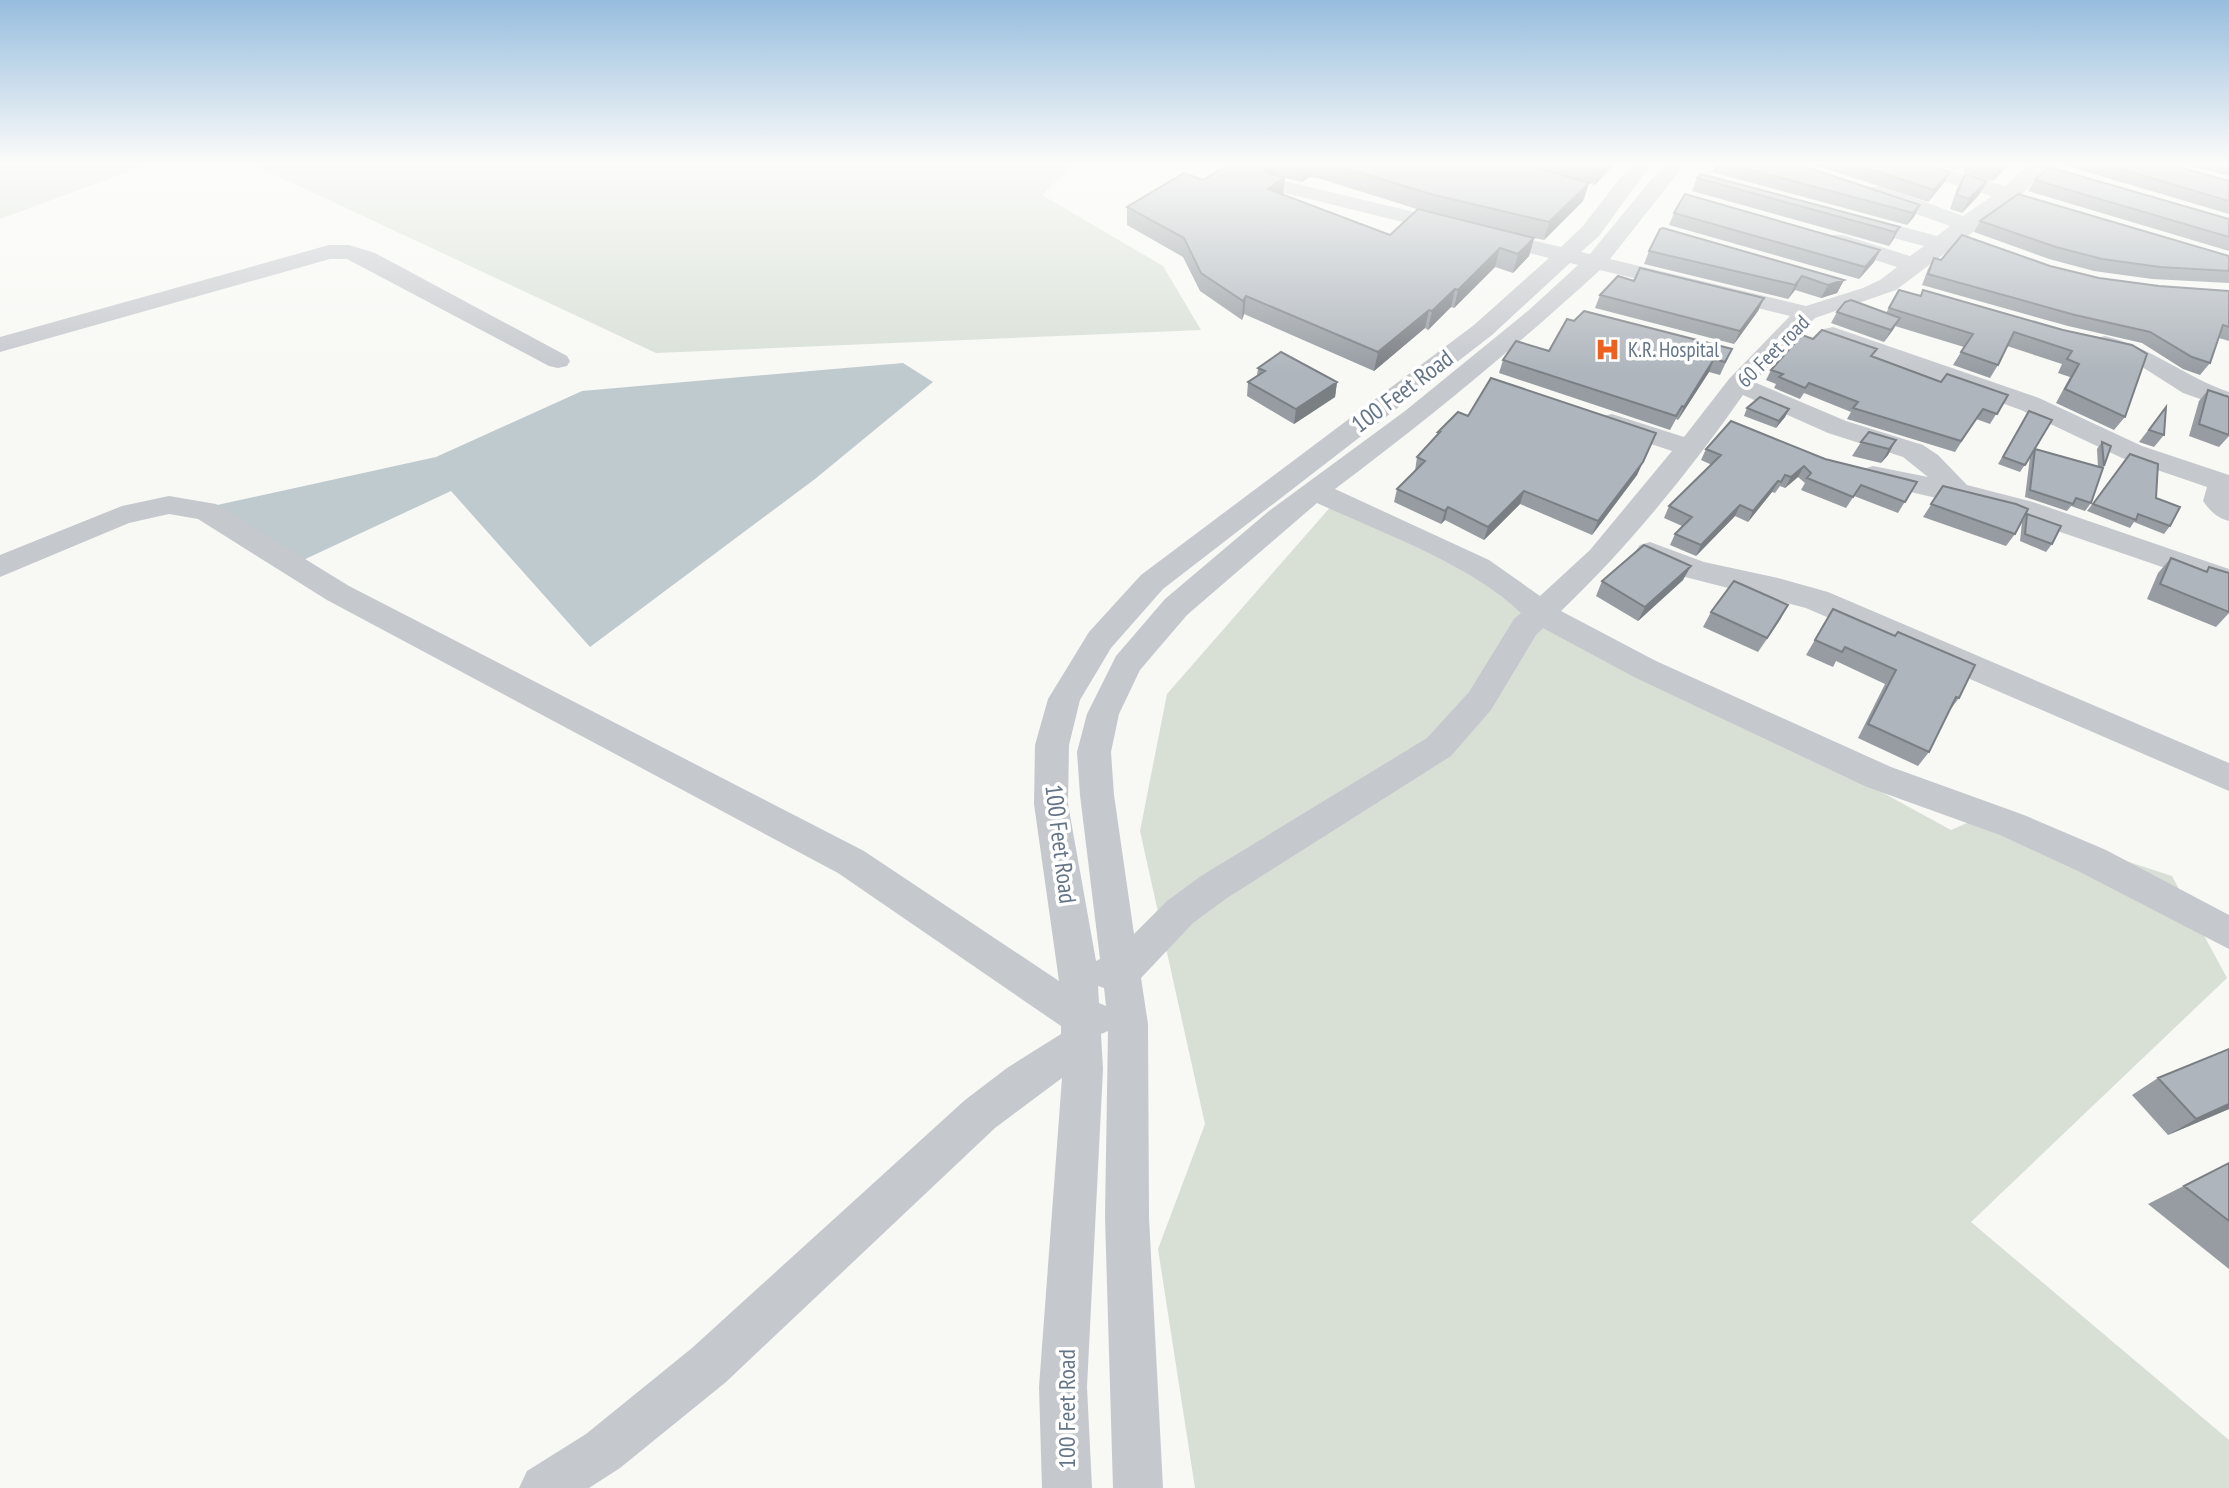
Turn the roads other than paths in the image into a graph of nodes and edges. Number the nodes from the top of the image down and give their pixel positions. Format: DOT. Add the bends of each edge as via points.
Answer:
graph roads {
  1 [pos="1479,233"];
  2 [pos="1602,233"];
  3 [pos="1939,233"];
  4 [pos="1953,233"];
  5 [pos="1964,233"];
  6 [pos="1820,236"];
  7 [pos="1960,237"];
  8 [pos="1582,258"];
  9 [pos="1914,265"];
  10 [pos="1837,284"];
  11 [pos="1879,289"];
  12 [pos="1914,293"];
  13 [pos="1802,317"];
  14 [pos="2086,340"];
  15 [pos="0,345"];
  16 [pos="1733,354"];
  17 [pos="558,361"];
  18 [pos="1760,361"];
  19 [pos="1738,384"];
  20 [pos="2229,401"];
  21 [pos="1588,414"];
  22 [pos="1690,448"];
  23 [pos="1852,469"];
  24 [pos="2225,484"];
  25 [pos="1315,491"];
  26 [pos="1957,492"];
  27 [pos="2229,512"];
  28 [pos="1616,537"];
  29 [pos="0,568"];
  30 [pos="2229,580"];
  31 [pos="1547,607"];
  32 [pos="2229,778"];
  33 [pos="2229,933"];
  34 [pos="1078,973"];
  35 [pos="1121,974"];
  36 [pos="1128,1024"];
  37 [pos="1081,1030"];
  38 [pos="544,1488"];
  39 [pos="1067,1488"];
  40 [pos="1138,1488"];
  1 -- 8 [label="street"];
  2 -- 8 [label="street, 100 Feet Road"];
  3 -- 7 [label="street"];
  4 -- 7 [label="street"];
  5 -- 7 [label="street, 60 Feet road"];
  6 -- 9 [label="street"];
  7 -- 9 [label="street, 60 Feet road"];
  8 -- 13 [label="street"];
  8 -- 25 [label="street, 100 Feet Road" via="1560,309 1479,378"];
  8 -- 34 [label="street, 100 Feet Road" via="1152,582 1100,640 1064,699 1052,746 1052,804"];
  9 -- 11 [label="street, 60 Feet road"];
  10 -- 11 [label="street"];
  11 -- 12 [label="street"];
  11 -- 13 [label="street, 60 Feet road"];
  13 -- 18 [label="street, 60 Feet road"];
  13 -- 24 [label="street" via="2018,399 2132,452"];
  14 -- 20 [label="street" via="2132,351 2192,388"];
  15 -- 17 [label="street" via="340,251 367,258"];
  16 -- 18 [label="street"];
  18 -- 19 [label="street, 60 Feet road"];
  19 -- 22 [label="street, 60 Feet road" via="1728,421"];
  19 -- 26 [label="street" via="1837,427 1913,451"];
  21 -- 22 [label="street"];
  22 -- 28 [label="street, 60 Feet road"];
  23 -- 26 [label="street"];
  24 -- 27 [label="street" via="2217,501"];
  25 -- 31 [label="street" via="1479,567"];
  25 -- 35 [label="street, 100 Feet Road" via="1176,607 1127,664 1102,714 1094,752 1096,784"];
  26 -- 30 [label="street" via="2023,509"];
  28 -- 31 [label="street, 60 Feet road"];
  28 -- 32 [label="street" via="1712,575 1792,590"];
  29 -- 37 [label="street" via="122,515 169,505 206,511 349,599 850,862"];
  31 -- 33 [label="street" via="1645,669 1879,777 2012,825 2093,861"];
  31 -- 35 [label="street, 60 Feet road" via="1513,645 1480,701 1439,747 1214,887 1180,912"];
  34 -- 35 [label="street"];
  34 -- 37 [label="street, 100 Feet Road"];
  35 -- 36 [label="street, 100 Feet Road"];
  36 -- 37 [label="street"];
  36 -- 40 [label="street, 100 Feet Road" via="1127,1217"];
  37 -- 38 [label="street" via="980,1114 709,1365 603,1451"];
  37 -- 39 [label="street, 100 Feet Road" via="1083,1069 1063,1388"];
}
